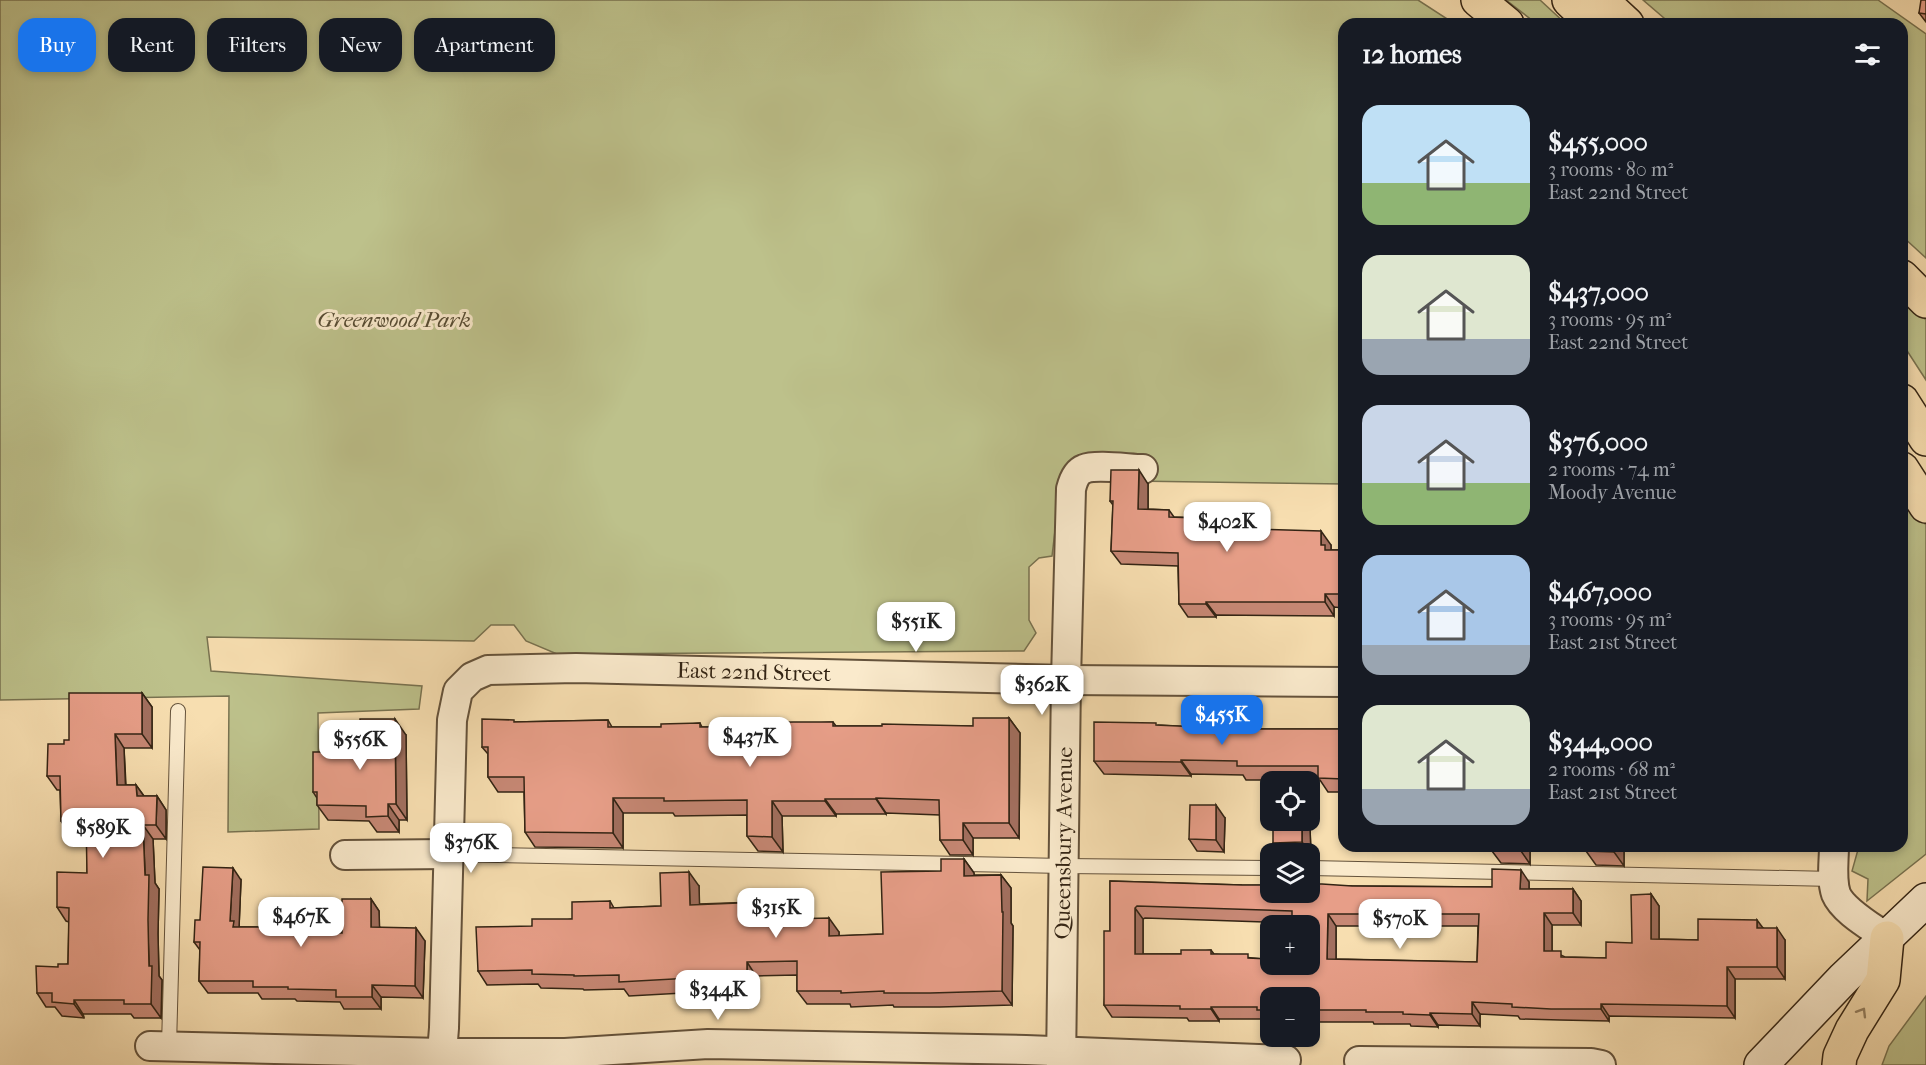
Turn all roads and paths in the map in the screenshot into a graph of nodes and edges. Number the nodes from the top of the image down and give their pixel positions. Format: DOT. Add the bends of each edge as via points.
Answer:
graph roads {
  1 [pos="1479,0"];
  2 [pos="1569,0"];
  3 [pos="1601,0"];
  4 [pos="1500,18"];
  5 [pos="1588,18"];
  6 [pos="1621,18"];
  7 [pos="1908,283"];
  8 [pos="1926,301"];
  9 [pos="1908,410"];
  10 [pos="1926,439"];
  11 [pos="1143,469"];
  12 [pos="1908,478"];
  13 [pos="1926,506"];
  14 [pos="1065,680"];
  15 [pos="1338,682"];
  16 [pos="178,711"];
  17 [pos="1834,852"];
  18 [pos="448,854"];
  19 [pos="345,855"];
  20 [pos="1063,866"];
  21 [pos="1260,868"];
  22 [pos="1320,868"];
  23 [pos="1833,879"];
  24 [pos="1926,900"];
  25 [pos="1887,938"];
  26 [pos="160,1046"];
  27 [pos="260,1057"];
  28 [pos="1061,1058"];
  29 [pos="441,1059"];
  30 [pos="1286,1060"];
  31 [pos="1359,1062"];
  32 [pos="1601,1065"];
  33 [pos="1761,1065"];
  34 [pos="1839,1065"];
  1 -- 4 [label="highway"];
  2 -- 5 [label="highway"];
  3 -- 6 [label="highway"];
  7 -- 8 [label="highway"];
  9 -- 10 [label="highway"];
  11 -- 14 [label="street, Queensbury Avenue" via="1083,469 1075,477 1070,502"];
  12 -- 13 [label="highway"];
  14 -- 15 [label="street, East 22nd Street"];
  14 -- 18 [label="street, East 22nd Street" via="576,668 488,670 472,677 458,692 452,720"];
  14 -- 20 [label="street, Queensbury Avenue"];
  16 -- 26 [label="lane"];
  17 -- 23 [label="street"];
  18 -- 19 [label="street"];
  18 -- 20 [label="lane"];
  18 -- 29 [label="street"];
  20 -- 21 [label="lane"];
  20 -- 28 [label="street, Queensbury Avenue"];
  22 -- 23 [label="lane"];
  23 -- 25 [label="street" via="1841,903"];
  24 -- 25 [label="main road"];
  25 -- 33 [label="main road"];
  34 -- 25 [label="highway, one-way" via="1852,1030 1883,980"];
  26 -- 27 [label="street"];
  27 -- 29 [label="street"];
  28 -- 29 [label="street" via="708,1044"];
  28 -- 30 [label="street"];
  31 -- 32 [label="street"];
}
